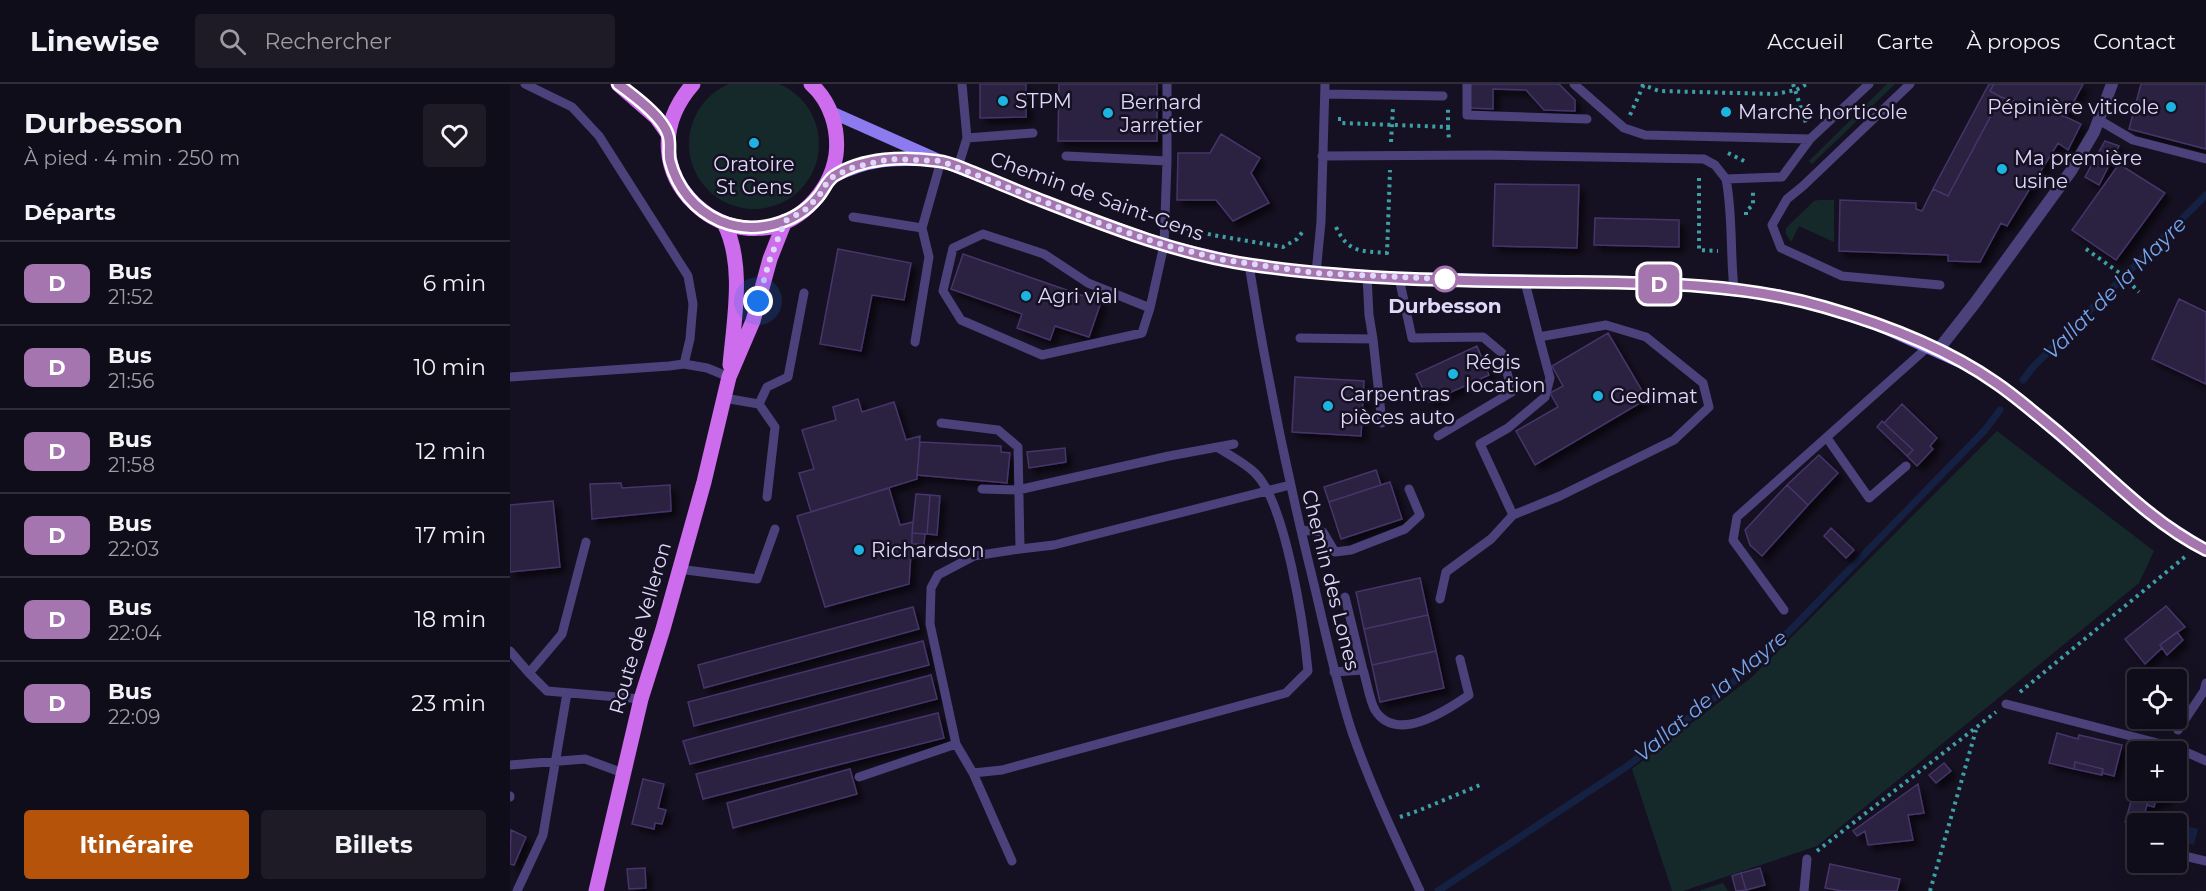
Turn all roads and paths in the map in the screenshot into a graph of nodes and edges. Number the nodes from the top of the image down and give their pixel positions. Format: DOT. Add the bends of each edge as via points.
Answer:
graph roads {
  1 [pos="525,84"];
  2 [pos="618,84"];
  3 [pos="693,84"];
  4 [pos="811,84"];
  5 [pos="962,84"];
  6 [pos="1167,84"];
  7 [pos="1467,84"];
  8 [pos="1574,84"];
  9 [pos="1641,84"];
  10 [pos="1793,84"];
  11 [pos="1807,84"];
  12 [pos="1869,84"];
  13 [pos="1910,84"];
  14 [pos="2112,84"];
  15 [pos="1325,89"];
  16 [pos="1796,90"];
  17 [pos="1393,95"];
  18 [pos="1443,96"];
  19 [pos="1448,105"];
  20 [pos="831,112"];
  21 [pos="1325,119"];
  22 [pos="1587,119"];
  23 [pos="2098,120"];
  24 [pos="1392,125"];
  25 [pos="1033,133"];
  26 [pos="668,134"];
  27 [pos="967,138"];
  28 [pos="1810,139"];
  29 [pos="1391,155"];
  30 [pos="1066,156"];
  31 [pos="1322,156"];
  32 [pos="2206,159"];
  33 [pos="941,161"];
  34 [pos="1167,161"];
  35 [pos="1750,165"];
  36 [pos="958,167"];
  37 [pos="1699,178"];
  38 [pos="829,179"];
  39 [pos="1726,179"];
  40 [pos="1753,179"];
  41 [pos="853,217"];
  42 [pos="1745,219"];
  43 [pos="785,221"];
  44 [pos="1321,222"];
  45 [pos="724,223"];
  46 [pos="1166,223"];
  47 [pos="922,228"];
  48 [pos="1164,245"];
  49 [pos="2086,249"];
  50 [pos="1714,252"];
  51 [pos="1249,265"];
  52 [pos="1316,273"];
  53 [pos="1367,276"];
  54 [pos="1399,278"];
  55 [pos="1526,282"];
  56 [pos="1940,285"];
  57 [pos="1734,289"];
  58 [pos="2139,292"];
  59 [pos="804,293"];
  60 [pos="1150,308"];
  61 [pos="1539,337"];
  62 [pos="1300,338"];
  63 [pos="1373,339"];
  64 [pos="915,342"];
  65 [pos="1933,348"];
  66 [pos="684,364"];
  67 [pos="510,377"];
  68 [pos="729,378"];
  69 [pos="724,398"];
  70 [pos="759,404"];
  71 [pos="941,423"];
  72 [pos="1382,423"];
  73 [pos="1438,436"];
  74 [pos="1827,438"];
  75 [pos="1234,444"];
  76 [pos="1217,447"];
  77 [pos="1906,466"];
  78 [pos="1290,485"];
  79 [pos="982,489"];
  80 [pos="1409,489"];
  81 [pos="1018,490"];
  82 [pos="1268,490"];
  83 [pos="767,497"];
  84 [pos="1514,515"];
  85 [pos="775,529"];
  86 [pos="1301,530"];
  87 [pos="586,542"];
  88 [pos="1020,549"];
  89 [pos="2206,550"];
  90 [pos="678,570"];
  91 [pos="1345,597"];
  92 [pos="1440,599"];
  93 [pos="1784,610"];
  94 [pos="510,651"];
  95 [pos="1460,659"];
  96 [pos="1363,670"];
  97 [pos="1334,672"];
  98 [pos="529,674"];
  99 [pos="2206,683"];
  100 [pos="567,693"];
  101 [pos="641,699"];
  102 [pos="2006,704"];
  103 [pos="1976,729"];
  104 [pos="2178,730"];
  105 [pos="956,744"];
  106 [pos="2206,761"];
  107 [pos="555,762"];
  108 [pos="510,765"];
  109 [pos="623,773"];
  110 [pos="973,773"];
  111 [pos="860,777"];
  112 [pos="1480,785"];
  113 [pos="1388,820"];
  114 [pos="2187,857"];
  115 [pos="1807,859"];
  116 [pos="1012,861"];
  117 [pos="2206,861"];
  118 [pos="517,891"];
  119 [pos="596,891"];
  120 [pos="1420,891"];
  121 [pos="1804,891"];
  122 [pos="1929,891"];
  1 -- 66 [label="lane" via="572,107 599,136 688,276 693,304"];
  2 -- 26 [label="main road" via="656,117"];
  3 -- 26 [label="main road" via="682,97"];
  4 -- 20 [label="main road"];
  5 -- 27 [label="lane"];
  6 -- 34 [label="lane"];
  7 -- 22 [label="lane" via="1467,115"];
  8 -- 28 [label="lane" via="1624,128 1645,135"];
  9 -- 16 [label="path" via="1659,91 1775,94"];
  10 -- 16 [label="path"];
  11 -- 16 [label="path"];
  12 -- 28 [label="lane"];
  13 -- 56 [label="lane" via="1787,199 1772,225 1781,248 1842,276"];
  14 -- 23 [label="street"];
  15 -- 17 [label="lane"];
  15 -- 21 [label="lane"];
  16 -- 28 [label="path"];
  17 -- 18 [label="lane"];
  17 -- 24 [label="path"];
  19 -- 24 [label="path" via="1448,127"];
  20 -- 33 [label="main road, Chemin de Saint-Gens"];
  20 -- 38 [label="main road" via="837,146"];
  21 -- 24 [label="path"];
  21 -- 31 [label="lane"];
  23 -- 32 [label="lane" via="2133,140"];
  23 -- 65 [label="street" via="2071,171 1975,303"];
  24 -- 29 [label="path"];
  25 -- 27 [label="lane"];
  26 -- 45 [label="main road" via="675,178 687,198"];
  27 -- 36 [label="lane"];
  28 -- 40 [label="lane" via="1782,177"];
  29 -- 31 [label="lane"];
  29 -- 39 [label="lane" via="1704,159"];
  29 -- 44 [label="path" via="1387,253 1354,250 1341,238 1333,221"];
  30 -- 34 [label="lane"];
  31 -- 44 [label="lane"];
  33 -- 36 [label="main road, Chemin de Saint-Gens"];
  33 -- 38 [label="main road, Chemin de Saint-Gens" via="871,162"];
  33 -- 47 [label="lane"];
  34 -- 46 [label="lane"];
  35 -- 40 [label="path"];
  36 -- 48 [label="main road, Chemin de Saint-Gens"];
  37 -- 50 [label="path" via="1699,250"];
  38 -- 43 [label="main road" via="804,211"];
  39 -- 40 [label="lane"];
  39 -- 57 [label="lane"];
  40 -- 42 [label="path" via="1753,205 1746,211"];
  41 -- 47 [label="lane"];
  43 -- 45 [label="main road" via="744,228"];
  43 -- 68 [label="main road, Route de Velleron" via="753,321"];
  44 -- 46 [label="path" via="1305,221 1297,239 1283,246"];
  44 -- 52 [label="lane"];
  45 -- 68 [label="main road, Route de Velleron" via="734,252 736,285"];
  46 -- 48 [label="lane"];
  47 -- 64 [label="lane" via="929,257"];
  48 -- 51 [label="main road, Chemin de Saint-Gens"];
  48 -- 60 [label="lane"];
  49 -- 58 [label="path"];
  51 -- 52 [label="main road, Chemin de Saint-Gens"];
  51 -- 78 [label="lane, Chemin des Lones"];
  52 -- 53 [label="main road, Chemin de Saint-Gens"];
  53 -- 54 [label="main road, Chemin de Saint-Gens"];
  53 -- 63 [label="lane"];
  54 -- 55 [label="main road, Chemin de Saint-Gens"];
  54 -- 73 [label="lane" via="1412,338 1483,337 1502,353 1512,392"];
  55 -- 57 [label="main road, Chemin de Saint-Gens" via="1679,284"];
  55 -- 61 [label="lane"];
  57 -- 65 [label="main road, Chemin de Saint-Gens" via="1825,307"];
  59 -- 70 [label="lane" via="788,377 767,387"];
  60 -- 60 [label="lane" via="1142,333 1042,356 961,320 943,291 953,248 983,234 1044,254 1088,283"];
  61 -- 84 [label="lane" via="1550,378 1545,397 1508,428 1480,444"];
  61 -- 84 [label="lane" via="1606,325 1646,337 1703,383 1709,407 1674,440"];
  62 -- 63 [label="lane"];
  63 -- 72 [label="lane"];
  65 -- 74 [label="lane"];
  65 -- 89 [label="main road, Chemin de Saint-Gens" via="1998,384 2156,518"];
  66 -- 67 [label="lane"];
  66 -- 68 [label="lane" via="707,368"];
  68 -- 69 [label="main road, Route de Velleron"];
  69 -- 70 [label="lane"];
  69 -- 90 [label="main road, Route de Velleron"];
  70 -- 83 [label="lane" via="775,427"];
  71 -- 81 [label="lane" via="999,430 1018,447"];
  74 -- 77 [label="lane" via="1869,498"];
  74 -- 93 [label="lane" via="1737,517 1733,540"];
  75 -- 76 [label="lane"];
  76 -- 81 [label="lane"];
  76 -- 82 [label="lane" via="1255,473"];
  78 -- 82 [label="lane"];
  78 -- 86 [label="lane, Chemin des Lones"];
  79 -- 81 [label="lane"];
  80 -- 86 [label="lane" via="1420,515 1405,529 1373,542 1335,552 1323,532"];
  81 -- 88 [label="lane"];
  82 -- 88 [label="lane" via="1054,545"];
  82 -- 110 [label="lane" via="1304,625 1308,671 1286,693 1002,770"];
  84 -- 92 [label="lane" via="1491,539 1446,572"];
  85 -- 90 [label="lane" via="756,579"];
  86 -- 97 [label="lane, Chemin des Lones"];
  87 -- 98 [label="lane" via="562,634"];
  88 -- 105 [label="lane" via="974,556 938,575 931,588 930,624"];
  90 -- 101 [label="main road, Route de Velleron"];
  91 -- 96 [label="lane"];
  94 -- 98 [label="lane"];
  95 -- 96 [label="lane" via="1469,695 1449,709 1408,726 1388,722 1375,710"];
  96 -- 97 [label="lane"];
  97 -- 113 [label="lane, Chemin des Lones" via="1375,794"];
  98 -- 100 [label="lane" via="547,691"];
  99 -- 104 [label="lane"];
  100 -- 101 [label="lane"];
  100 -- 107 [label="lane"];
  101 -- 109 [label="main road, Route de Velleron"];
  102 -- 106 [label="lane" via="2177,748"];
  103 -- 122 [label="path"];
  105 -- 110 [label="lane"];
  105 -- 111 [label="lane"];
  107 -- 108 [label="lane"];
  107 -- 109 [label="lane" via="585,759"];
  107 -- 118 [label="lane" via="543,835"];
  109 -- 119 [label="main road, Route de Velleron"];
  110 -- 116 [label="lane"];
  112 -- 113 [label="path"];
  113 -- 120 [label="lane, Chemin des Lones"];
  114 -- 117 [label="lane"];
  115 -- 121 [label="lane"];
}
